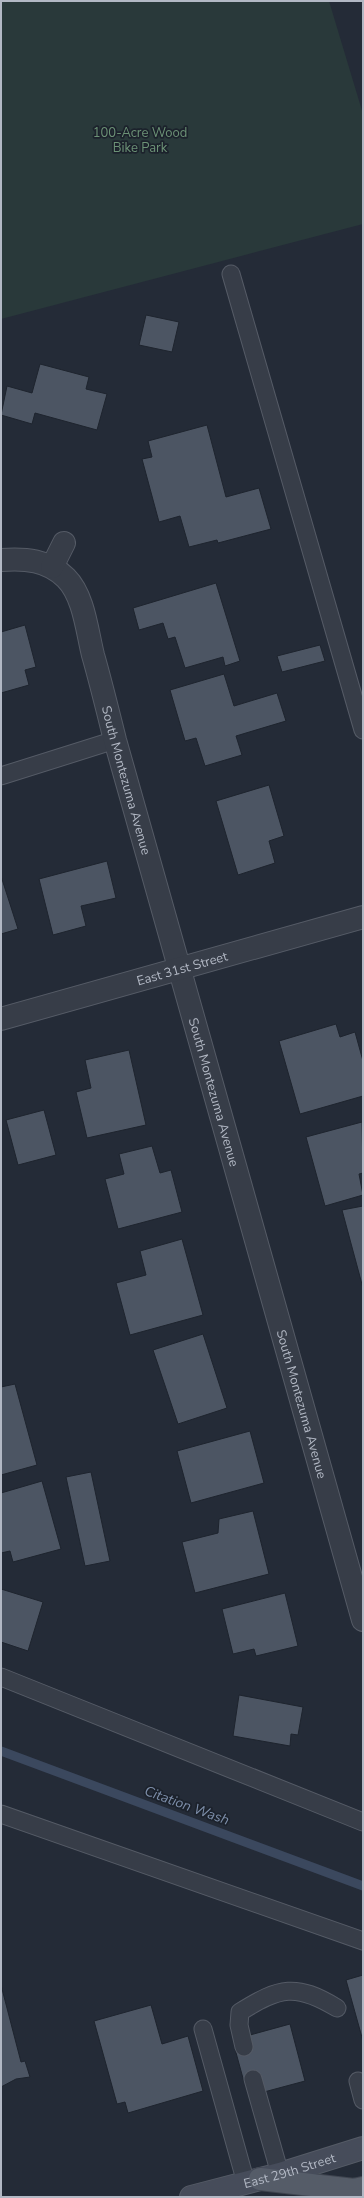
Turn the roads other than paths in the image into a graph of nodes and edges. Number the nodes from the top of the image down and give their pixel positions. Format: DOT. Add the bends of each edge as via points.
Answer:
graph roads {
  1 [pos="231,274"];
  2 [pos="64,543"];
  3 [pos="1,560"];
  4 [pos="54,569"];
  5 [pos="363,730"];
  6 [pos="115,740"];
  7 [pos="1,776"];
  8 [pos="363,917"];
  9 [pos="179,968"];
  10 [pos="1,1019"];
  11 [pos="363,1620"];
  12 [pos="1,1677"];
  13 [pos="1,1814"];
  14 [pos="363,1822"];
  15 [pos="363,1941"];
  16 [pos="337,2008"];
  17 [pos="204,2029"];
  18 [pos="244,2047"];
  19 [pos="253,2079"];
  20 [pos="358,2082"];
  21 [pos="363,2100"];
  22 [pos="363,2148"];
  23 [pos="262,2179"];
  24 [pos="363,2188"];
  25 [pos="191,2197"];
  1 -- 5 [label="lane"];
  2 -- 4 [label="street"];
  3 -- 4 [label="street" via="21,558"];
  4 -- 6 [label="street, South Montezuma Avenue" via="67,579 81,606"];
  6 -- 7 [label="lane"];
  6 -- 9 [label="street, South Montezuma Avenue"];
  8 -- 9 [label="street, East 31st Street"];
  9 -- 10 [label="street, East 31st Street"];
  9 -- 11 [label="street, South Montezuma Avenue"];
  12 -- 14 [label="lane"];
  13 -- 15 [label="lane"];
  16 -- 18 [label="lane" via="318,1996 288,1990 264,1996 240,2012 239,2025"];
  17 -- 23 [label="lane"];
  19 -- 23 [label="lane"];
  20 -- 21 [label="lane"];
  22 -- 23 [label="street, East 29th Street"];
  23 -- 24 [label="main road" via="354,2190"];
  23 -- 25 [label="street, East 29th Street"];
}
